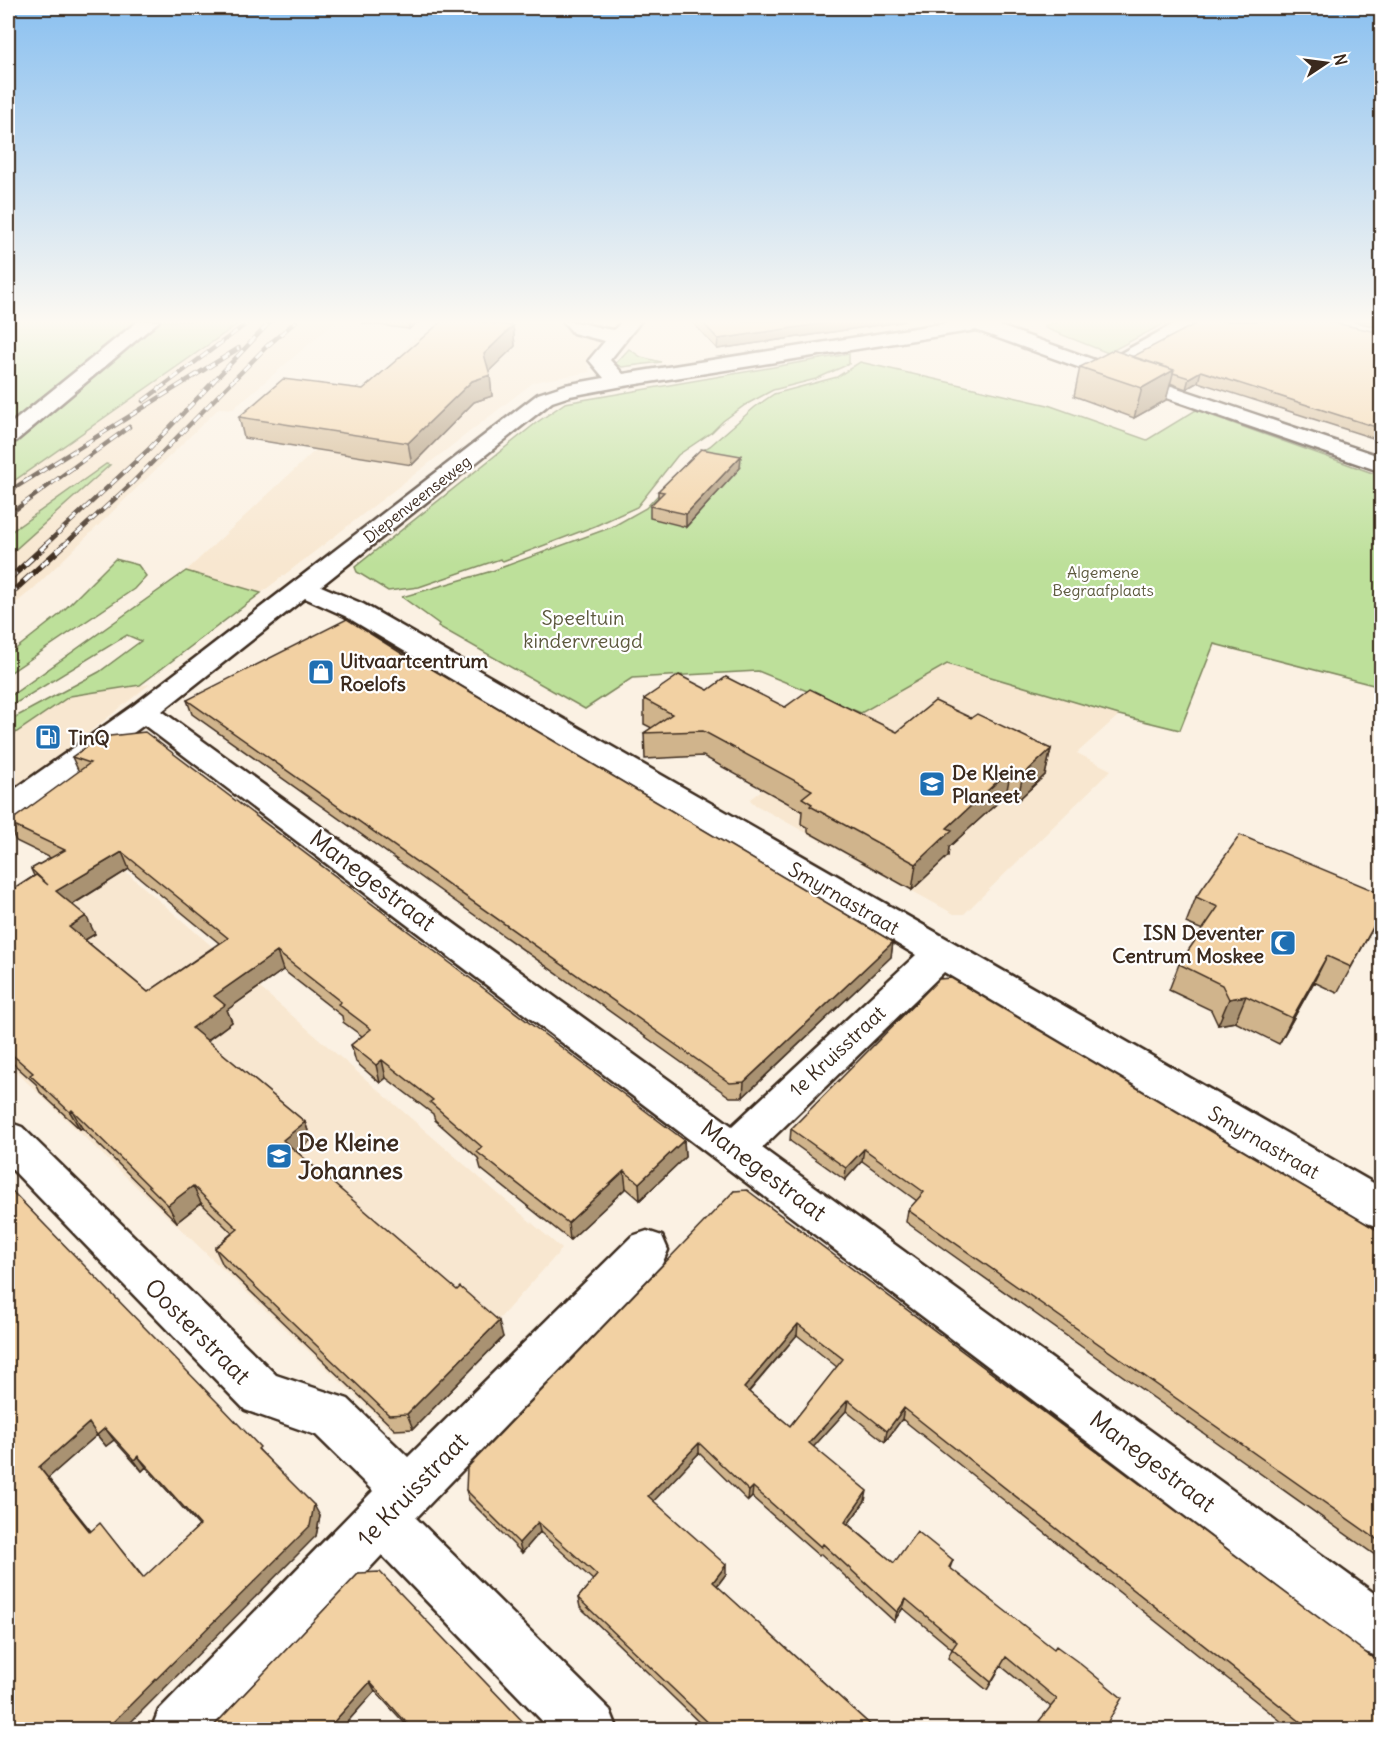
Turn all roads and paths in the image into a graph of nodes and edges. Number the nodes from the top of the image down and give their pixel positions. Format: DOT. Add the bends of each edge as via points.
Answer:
graph roads {
  1 [pos="50,402"];
  2 [pos="540,402"];
  3 [pos="1198,402"];
  4 [pos="8,436"];
  5 [pos="1382,465"];
  6 [pos="305,588"];
  7 [pos="144,711"];
  8 [pos="8,809"];
  9 [pos="940,954"];
  10 [pos="8,1139"];
  11 [pos="735,1148"];
  12 [pos="1382,1210"];
  13 [pos="647,1250"];
  14 [pos="395,1505"];
  15 [pos="1382,1632"];
  16 [pos="179,1730"];
  17 [pos="590,1730"];
  1 -- 4 [label="street"];
  2 -- 6 [label="street, Diepenveenseweg"];
  3 -- 5 [label="street"];
  6 -- 7 [label="street, Diepenveenseweg"];
  6 -- 9 [label="street, Smyrnastraat" via="354,609"];
  7 -- 8 [label="street, Diepenveenseweg"];
  7 -- 11 [label="street, Manegestraat"];
  9 -- 11 [label="street, 1e Kruisstraat"];
  9 -- 12 [label="street, Smyrnastraat"];
  10 -- 14 [label="street, Oosterstraat" via="262,1394 331,1416"];
  11 -- 15 [label="street, Manegestraat"];
  13 -- 14 [label="street, 1e Kruisstraat"];
  14 -- 16 [label="street, 1e Kruisstraat"];
  14 -- 17 [label="street, Oosterstraat"];
}
